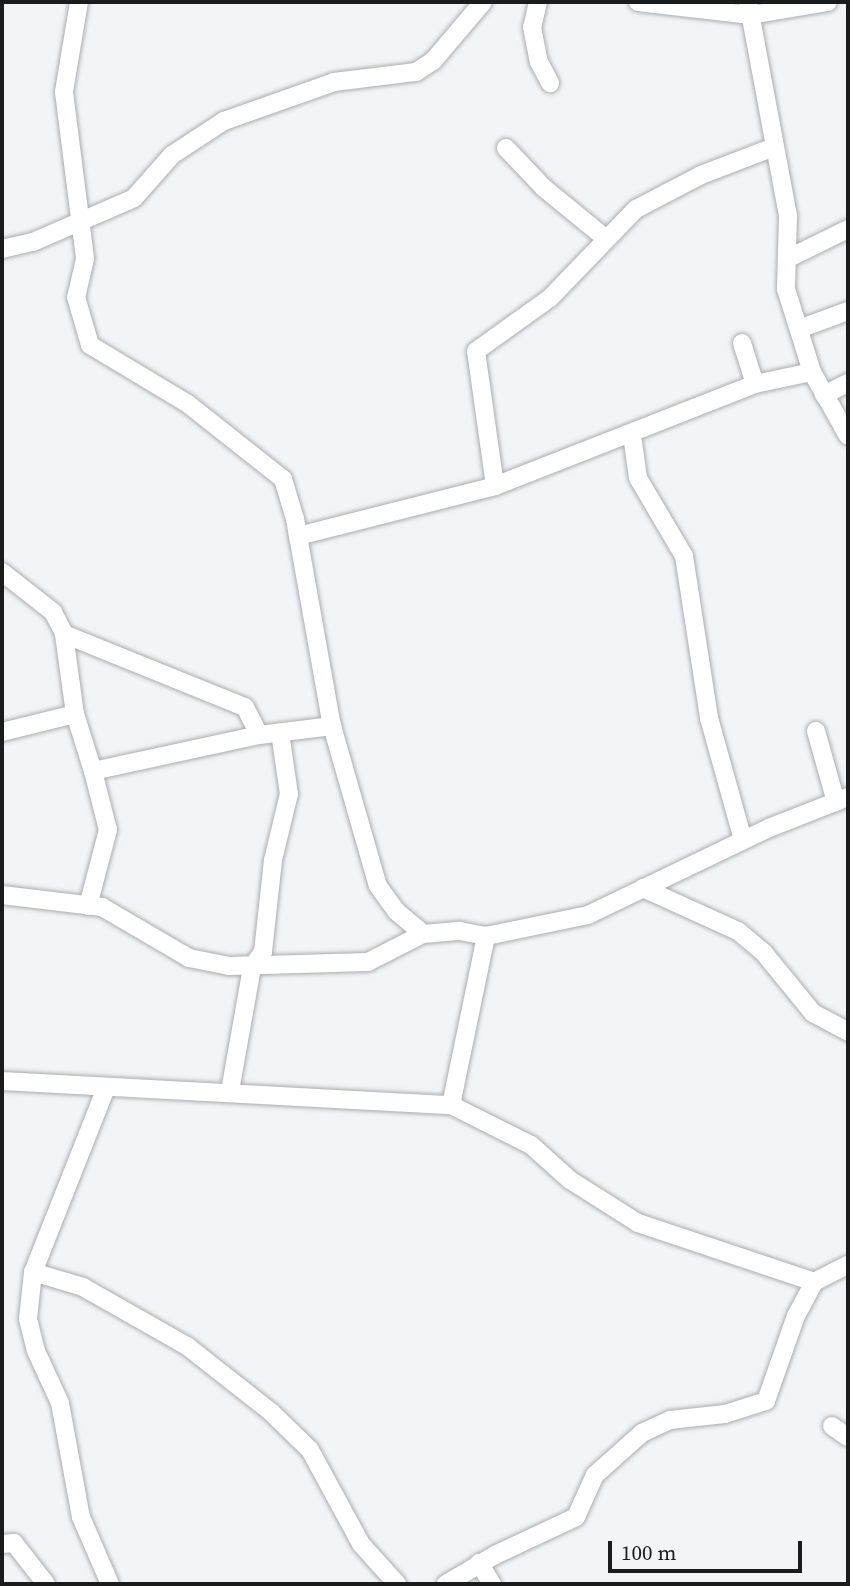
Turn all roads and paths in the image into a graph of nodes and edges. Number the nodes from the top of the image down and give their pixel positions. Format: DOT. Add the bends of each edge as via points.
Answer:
graph roads {
  1 [pos="79,2"];
  2 [pos="483,2"];
  3 [pos="538,2"];
  4 [pos="638,2"];
  5 [pos="828,2"];
  6 [pos="750,8"];
  7 [pos="550,83"];
  8 [pos="774,147"];
  9 [pos="506,148"];
  10 [pos="79,221"];
  11 [pos="848,229"];
  12 [pos="605,237"];
  13 [pos="2,249"];
  14 [pos="787,259"];
  15 [pos="848,311"];
  16 [pos="799,329"];
  17 [pos="742,342"];
  18 [pos="812,372"];
  19 [pos="848,383"];
  20 [pos="755,384"];
  21 [pos="824,395"];
  22 [pos="632,435"];
  23 [pos="848,436"];
  24 [pos="495,486"];
  25 [pos="298,536"];
  26 [pos="2,572"];
  27 [pos="64,634"];
  28 [pos="75,714"];
  29 [pos="332,726"];
  30 [pos="816,731"];
  31 [pos="2,732"];
  32 [pos="280,733"];
  33 [pos="259,735"];
  34 [pos="93,771"];
  35 [pos="842,800"];
  36 [pos="743,840"];
  37 [pos="643,888"];
  38 [pos="2,895"];
  39 [pos="88,905"];
  40 [pos="423,934"];
  41 [pos="486,936"];
  42 [pos="252,967"];
  43 [pos="848,1032"];
  44 [pos="2,1081"];
  45 [pos="106,1088"];
  46 [pos="230,1091"];
  47 [pos="451,1105"];
  48 [pos="848,1265"];
  49 [pos="33,1272"];
  50 [pos="814,1282"];
  51 [pos="832,1426"];
  52 [pos="848,1437"];
  53 [pos="2,1544"];
  54 [pos="479,1563"];
  55 [pos="46,1584"];
  56 [pos="110,1584"];
  57 [pos="397,1584"];
  58 [pos="446,1584"];
  59 [pos="492,1584"];
  1 -- 10 [label="street" via="64,92"];
  2 -- 10 [label="street" via="433,61 416,72 334,82 224,121 172,155 134,198"];
  3 -- 7 [label="street" via="532,27 539,62"];
  4 -- 6 [label="street"];
  5 -- 6 [label="street"];
  6 -- 8 [label="street"];
  8 -- 12 [label="street" via="636,209"];
  8 -- 14 [label="street" via="788,216"];
  9 -- 12 [label="street" via="544,188"];
  10 -- 13 [label="street" via="33,242"];
  10 -- 25 [label="street" via="85,259 76,297 90,345 188,404 283,479"];
  11 -- 14 [label="street"];
  12 -- 24 [label="street" via="550,298 477,351"];
  14 -- 16 [label="street" via="786,289"];
  15 -- 16 [label="street"];
  16 -- 18 [label="street"];
  17 -- 20 [label="street"];
  18 -- 20 [label="street"];
  18 -- 21 [label="street"];
  19 -- 21 [label="street"];
  20 -- 22 [label="street"];
  21 -- 23 [label="street"];
  22 -- 24 [label="street"];
  22 -- 36 [label="street" via="638,478 684,556 709,718"];
  24 -- 25 [label="street"];
  25 -- 29 [label="street"];
  26 -- 27 [label="street" via="52,612"];
  27 -- 28 [label="street"];
  27 -- 33 [label="street" via="245,707"];
  28 -- 31 [label="street"];
  28 -- 34 [label="street"];
  29 -- 32 [label="street"];
  29 -- 40 [label="street" via="378,886 396,911"];
  30 -- 35 [label="street"];
  32 -- 33 [label="street"];
  32 -- 42 [label="street" via="289,794 273,860 263,952"];
  33 -- 34 [label="street"];
  34 -- 39 [label="street" via="108,830"];
  35 -- 36 [label="street"];
  36 -- 37 [label="street"];
  37 -- 41 [label="street" via="588,915"];
  37 -- 43 [label="street" via="738,931 764,953 813,1013"];
  38 -- 39 [label="street"];
  39 -- 42 [label="street" via="102,907 189,958"];
  40 -- 41 [label="street" via="460,931"];
  40 -- 42 [label="street" via="368,962"];
  41 -- 47 [label="street"];
  42 -- 46 [label="street"];
  44 -- 45 [label="street"];
  45 -- 46 [label="street"];
  45 -- 49 [label="street"];
  46 -- 47 [label="street"];
  47 -- 50 [label="street" via="531,1145 570,1180 638,1223"];
  48 -- 50 [label="street"];
  49 -- 56 [label="street" via="28,1319 36,1351 60,1402 81,1517"];
  49 -- 57 [label="street" via="83,1287 187,1346 272,1413 310,1450 361,1544"];
  50 -- 54 [label="street" via="796,1316 766,1401 725,1413 670,1420 642,1433 594,1475 576,1517"];
  51 -- 52 [label="street"];
  53 -- 55 [label="street" via="14,1542"];
  54 -- 58 [label="street"];
  54 -- 59 [label="street"];
}
